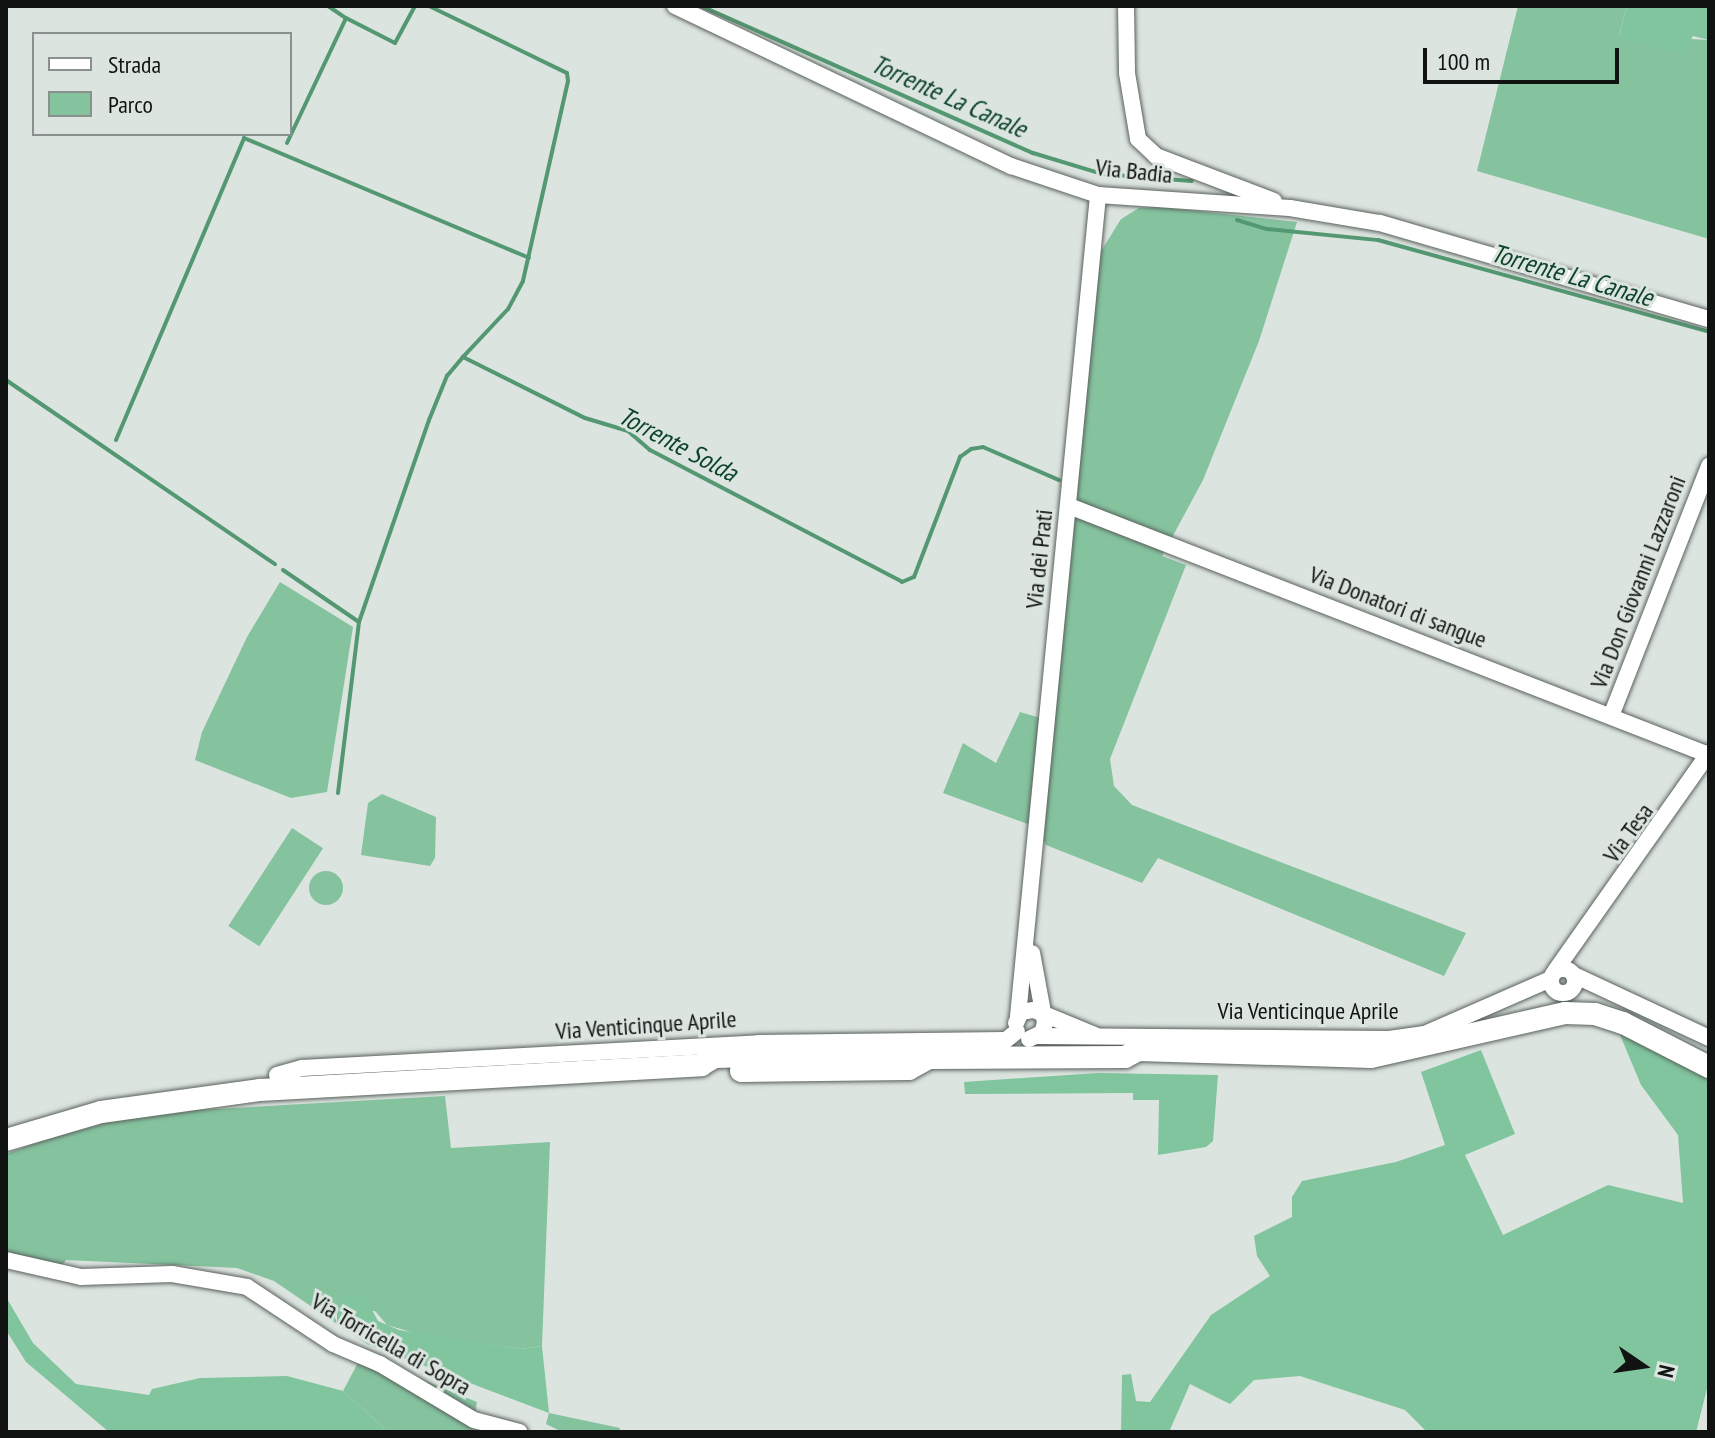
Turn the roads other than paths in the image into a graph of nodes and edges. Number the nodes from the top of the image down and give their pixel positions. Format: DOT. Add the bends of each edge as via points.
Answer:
graph roads {
  1 [pos="675,6"];
  2 [pos="1126,6"];
  3 [pos="1098,195"];
  4 [pos="1290,208"];
  5 [pos="1709,319"];
  6 [pos="1709,466"];
  7 [pos="1069,506"];
  8 [pos="1611,716"];
  9 [pos="1709,754"];
  10 [pos="1029,928"];
  11 [pos="1563,980"];
  12 [pos="1042,1014"];
  13 [pos="1028,1035"];
  14 [pos="1097,1036"];
  15 [pos="1709,1038"];
  16 [pos="1709,1067"];
  17 [pos="277,1075"];
  18 [pos="6,1140"];
  19 [pos="6,1260"];
  20 [pos="519,1432"];
  1 -- 3 [label="street, Via Badia" via="1011,166"];
  2 -- 4 [label="street" via="1127,73 1138,139 1156,156"];
  3 -- 4 [label="street, Via Badia"];
  3 -- 7 [label="street, Via dei Prati"];
  4 -- 5 [label="street" via="1380,223"];
  6 -- 8 [label="street, Via Don Giovanni Lazzaroni"];
  7 -- 8 [label="street, Via Donatori di sangue"];
  7 -- 10 [label="street, Via dei Prati"];
  8 -- 9 [label="street, Via Donatori di sangue"];
  9 -- 11 [label="street, Via Tesa" via="1582,937"];
  10 -- 12 [label="street, Via dei Prati"];
  10 -- 13 [label="street, Via dei Prati"];
  11 -- 14 [label="street, Via Venticinque Aprile" via="1425,1034 1389,1039"];
  11 -- 15 [label="street" via="1615,993"];
  12 -- 13 [label="street, Via dei Prati" via="1045,1023"];
  12 -- 13 [label="street" via="1030,1009"];
  12 -- 14 [label="street, Via Venticinque Aprile"];
  13 -- 14 [label="street, Via Venticinque Aprile"];
  13 -- 16 [label="street, Via Venticinque Aprile" via="1125,1057 1154,1050 1306,1051 1326,1057 1408,1052 1503,1023 1595,1014"];
  13 -- 17 [label="street, Via Venticinque Aprile" via="1006,1040 759,1043 302,1068"];
  13 -- 18 [label="street, Via Venticinque Aprile" via="1016,1058 929,1058 909,1052 715,1057 701,1065 404,1079 202,1096 101,1112"];
  19 -- 20 [label="street, Via Torricella di Sopra" via="81,1277 172,1274 247,1287 333,1344 380,1364 474,1420"];
}
